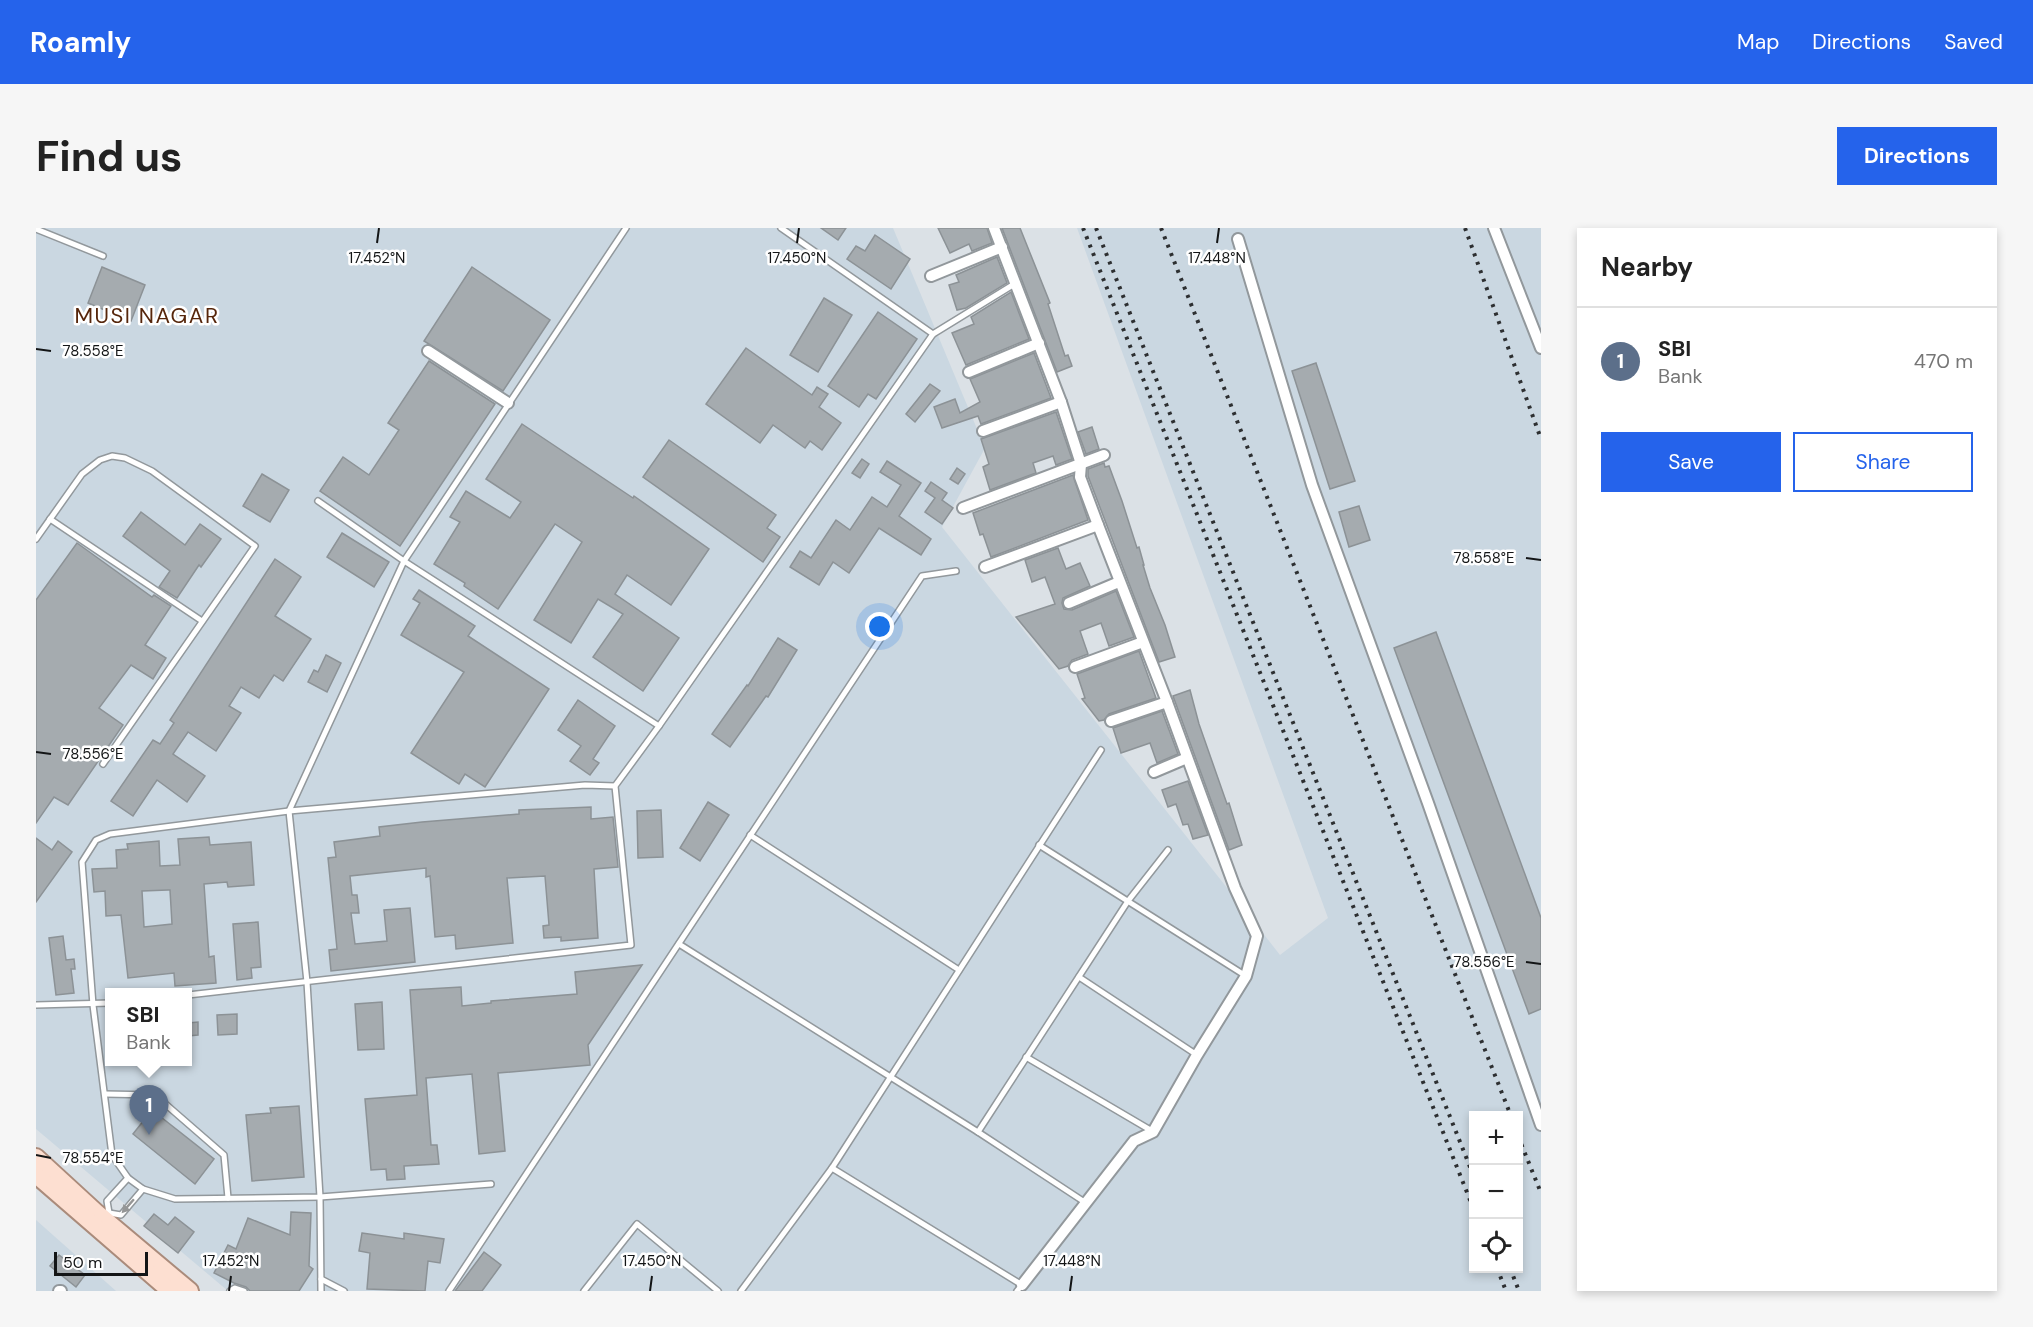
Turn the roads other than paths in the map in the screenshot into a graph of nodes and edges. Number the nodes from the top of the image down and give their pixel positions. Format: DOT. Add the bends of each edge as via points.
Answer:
graph roads {
  1 [pos="36,228"];
  2 [pos="626,228"];
  3 [pos="780,228"];
  4 [pos="994,228"];
  5 [pos="1494,228"];
  6 [pos="1238,239"];
  7 [pos="1002,248"];
  8 [pos="103,256"];
  9 [pos="931,276"];
  10 [pos="1016,283"];
  11 [pos="933,334"];
  12 [pos="1039,344"];
  13 [pos="1541,348"];
  14 [pos="428,351"];
  15 [pos="969,372"];
  16 [pos="1061,402"];
  17 [pos="508,403"];
  18 [pos="983,431"];
  19 [pos="1104,455"];
  20 [pos="1081,464"];
  21 [pos="318,501"];
  22 [pos="963,508"];
  23 [pos="50,519"];
  24 [pos="1098,525"];
  25 [pos="36,539"];
  26 [pos="404,561"];
  27 [pos="985,567"];
  28 [pos="956,571"];
  29 [pos="1119,582"];
  30 [pos="1069,603"];
  31 [pos="202,621"];
  32 [pos="1143,642"];
  33 [pos="1075,667"];
  34 [pos="1167,702"];
  35 [pos="1111,721"];
  36 [pos="660,726"];
  37 [pos="1101,750"];
  38 [pos="1187,758"];
  39 [pos="103,764"];
  40 [pos="1154,772"];
  41 [pos="615,786"];
  42 [pos="289,811"];
  43 [pos="750,835"];
  44 [pos="1040,845"];
  45 [pos="1168,850"];
  46 [pos="1128,901"];
  47 [pos="679,944"];
  48 [pos="960,970"];
  49 [pos="1079,976"];
  50 [pos="1246,976"];
  51 [pos="307,982"];
  52 [pos="192,995"];
  53 [pos="105,1004"];
  54 [pos="36,1005"];
  55 [pos="93,1005"];
  56 [pos="1197,1055"];
  57 [pos="1026,1057"];
  58 [pos="890,1078"];
  59 [pos="105,1094"];
  60 [pos="1541,1125"];
  61 [pos="978,1132"];
  62 [pos="1153,1132"];
  63 [pos="36,1157"];
  64 [pos="832,1168"];
  65 [pos="36,1175"];
  66 [pos="128,1178"];
  67 [pos="491,1184"];
  68 [pos="143,1189"];
  69 [pos="320,1197"];
  70 [pos="228,1198"];
  71 [pos="1086,1203"];
  72 [pos="104,1220"];
  73 [pos="321,1279"];
  74 [pos="1020,1288"];
  75 [pos="170,1291"];
  76 [pos="190,1291"];
  77 [pos="230,1291"];
  78 [pos="244,1291"];
  79 [pos="321,1291"];
  80 [pos="345,1291"];
  81 [pos="449,1291"];
  82 [pos="584,1291"];
  83 [pos="718,1291"];
  84 [pos="741,1291"];
  1 -- 8 [label="lane"];
  2 -- 17 [label="lane"];
  3 -- 11 [label="lane"];
  4 -- 7 [label="street"];
  5 -- 13 [label="street"];
  6 -- 60 [label="street" via="1312,485"];
  7 -- 9 [label="street"];
  7 -- 10 [label="street"];
  10 -- 11 [label="lane"];
  10 -- 12 [label="street"];
  11 -- 36 [label="lane"];
  12 -- 15 [label="street"];
  12 -- 16 [label="street"];
  14 -- 17 [label="street"];
  16 -- 18 [label="street"];
  16 -- 20 [label="street"];
  17 -- 26 [label="lane"];
  19 -- 20 [label="street"];
  20 -- 22 [label="street"];
  20 -- 24 [label="street" via="1080,477"];
  21 -- 26 [label="lane"];
  23 -- 25 [label="lane"];
  23 -- 31 [label="lane"];
  23 -- 31 [label="lane" via="82,474 100,460 112,456 125,458 152,471 255,546"];
  24 -- 27 [label="street"];
  24 -- 29 [label="street"];
  26 -- 36 [label="lane"];
  26 -- 42 [label="lane"];
  28 -- 43 [label="lane" via="922,576"];
  29 -- 30 [label="street"];
  29 -- 32 [label="street"];
  31 -- 39 [label="lane"];
  32 -- 33 [label="street"];
  32 -- 34 [label="street"];
  34 -- 35 [label="street"];
  34 -- 38 [label="street"];
  36 -- 41 [label="lane"];
  37 -- 44 [label="lane"];
  38 -- 40 [label="street"];
  38 -- 50 [label="street" via="1257,936"];
  41 -- 42 [label="lane" via="585,785"];
  41 -- 51 [label="lane" via="631,945"];
  42 -- 51 [label="lane"];
  42 -- 55 [label="lane" via="110,834 96,840 82,862"];
  43 -- 47 [label="lane"];
  43 -- 48 [label="lane"];
  44 -- 46 [label="lane"];
  44 -- 48 [label="lane"];
  45 -- 46 [label="lane"];
  46 -- 49 [label="lane"];
  46 -- 50 [label="lane"];
  47 -- 58 [label="lane"];
  47 -- 81 [label="lane"];
  48 -- 58 [label="lane"];
  49 -- 56 [label="lane"];
  49 -- 57 [label="lane"];
  50 -- 56 [label="street"];
  51 -- 52 [label="lane"];
  51 -- 69 [label="lane"];
  53 -- 55 [label="lane"];
  54 -- 55 [label="lane"];
  55 -- 59 [label="lane"];
  56 -- 62 [label="street"];
  57 -- 61 [label="lane"];
  57 -- 62 [label="lane"];
  58 -- 61 [label="lane"];
  58 -- 64 [label="lane"];
  59 -- 66 [label="lane" via="112,1155"];
  59 -- 70 [label="lane" via="154,1095 225,1155"];
  61 -- 71 [label="lane"];
  62 -- 71 [label="street" via="1134,1141"];
  63 -- 72 [label="main road"];
  64 -- 74 [label="lane"];
  64 -- 84 [label="lane"];
  65 -- 72 [label="main road"];
  66 -- 68 [label="lane"];
  66 -- 72 [label="lane" via="107,1201"];
  67 -- 69 [label="lane"];
  68 -- 70 [label="lane" via="176,1199"];
  68 -- 72 [label="lane, one-way" via="121,1215"];
  69 -- 70 [label="lane"];
  69 -- 73 [label="lane"];
  71 -- 74 [label="street"];
  72 -- 75 [label="main road"];
  72 -- 76 [label="main road"];
  73 -- 79 [label="lane"];
  73 -- 80 [label="lane"];
  77 -- 78 [label="lane"];
  82 -- 83 [label="lane" via="637,1224"];
}
